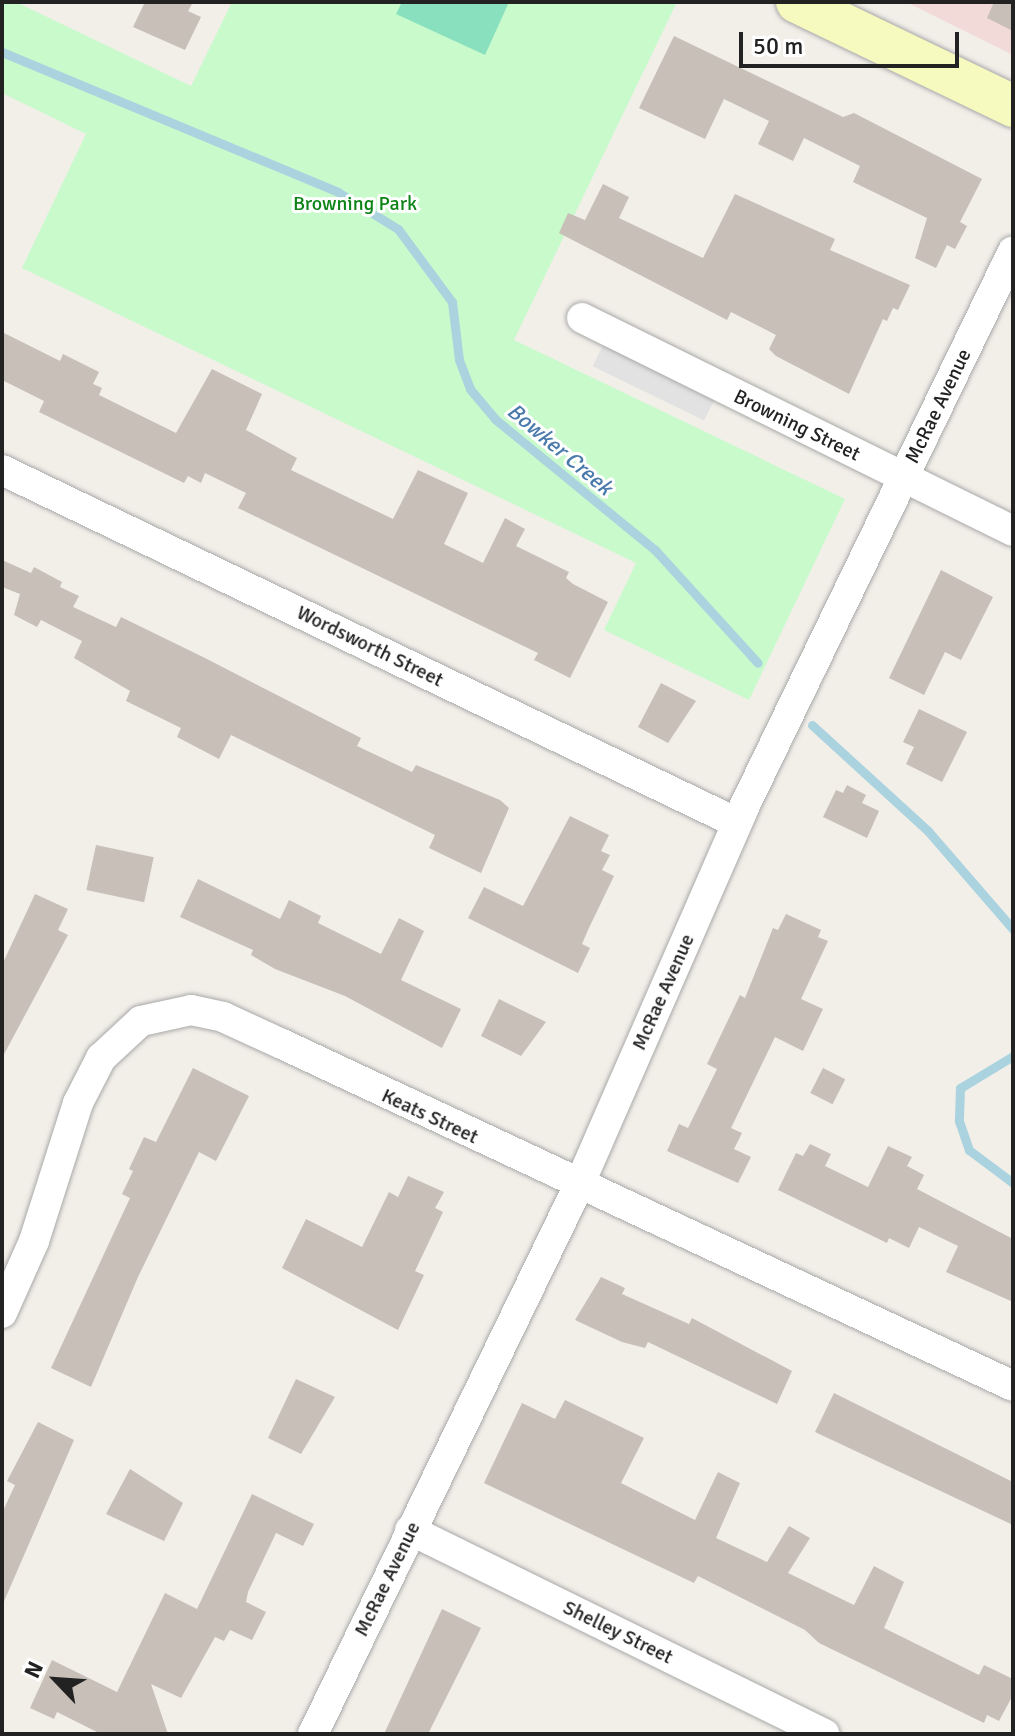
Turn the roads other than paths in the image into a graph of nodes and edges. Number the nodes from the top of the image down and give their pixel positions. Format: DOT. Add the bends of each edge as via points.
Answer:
graph roads {
  1 [pos="797,2"];
  2 [pos="1013,106"];
  3 [pos="1013,251"];
  4 [pos="582,318"];
  5 [pos="2,470"];
  6 [pos="903,477"];
  7 [pos="1013,531"];
  8 [pos="737,823"];
  9 [pos="580,1183"];
  10 [pos="2,1313"];
  11 [pos="1013,1386"];
  12 [pos="410,1530"];
  13 [pos="313,1734"];
  14 [pos="825,1734"];
  1 -- 2 [label="main road"];
  3 -- 6 [label="street, McRae Avenue"];
  4 -- 6 [label="street, Browning Street"];
  5 -- 8 [label="street, Wordsworth Street"];
  6 -- 7 [label="street, Browning Street"];
  6 -- 8 [label="street, McRae Avenue"];
  8 -- 9 [label="street, McRae Avenue"];
  9 -- 10 [label="street, Keats Street" via="223,1017 191,1010 158,1014 112,1043 78,1103 34,1241"];
  9 -- 11 [label="street, Keats Street"];
  9 -- 12 [label="street, McRae Avenue"];
  12 -- 13 [label="street, McRae Avenue"];
  12 -- 14 [label="street, Shelley Street"];
}
